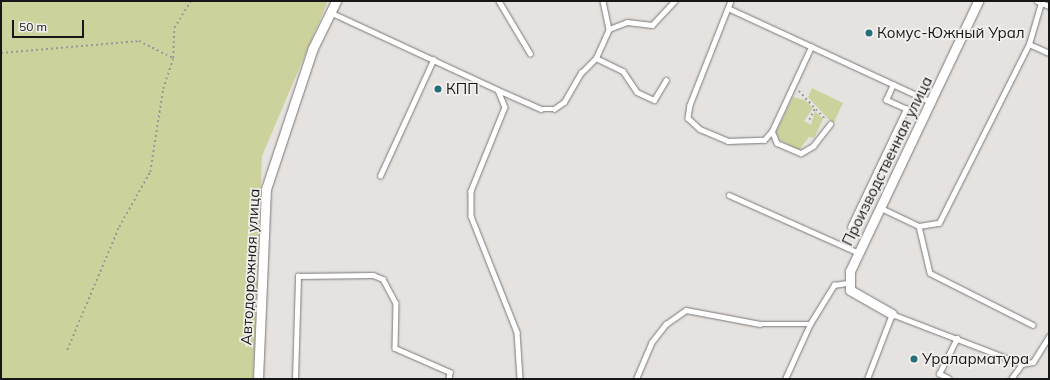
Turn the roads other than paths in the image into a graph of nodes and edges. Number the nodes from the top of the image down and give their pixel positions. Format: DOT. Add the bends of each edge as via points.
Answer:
graph roads {
  1 [pos="336,1"];
  2 [pos="499,1"];
  3 [pos="603,1"];
  4 [pos="674,1"];
  5 [pos="731,1"];
  6 [pos="978,1"];
  7 [pos="1039,2"];
  8 [pos="1049,6"];
  9 [pos="728,8"];
  10 [pos="330,12"];
  11 [pos="609,29"];
  12 [pos="1029,44"];
  13 [pos="811,47"];
  14 [pos="530,53"];
  15 [pos="1049,53"];
  16 [pos="596,58"];
  17 [pos="433,60"];
  18 [pos="666,80"];
  19 [pos="893,84"];
  20 [pos="498,90"];
  21 [pos="931,102"];
  22 [pos="830,124"];
  23 [pos="772,131"];
  24 [pos="380,176"];
  25 [pos="729,195"];
  26 [pos="881,208"];
  27 [pos="919,226"];
  28 [pos="850,227"];
  29 [pos="859,253"];
  30 [pos="847,283"];
  31 [pos="892,314"];
  32 [pos="810,324"];
  33 [pos="1033,325"];
  34 [pos="1049,336"];
  35 [pos="957,338"];
  36 [pos="1022,364"];
  37 [pos="258,379"];
  38 [pos="296,379"];
  39 [pos="450,379"];
  40 [pos="520,379"];
  41 [pos="636,379"];
  42 [pos="785,379"];
  43 [pos="867,379"];
  44 [pos="949,379"];
  45 [pos="1011,379"];
  1 -- 10 [label="street, Автодорожная улица"];
  2 -- 14 [label="lane"];
  3 -- 11 [label="lane"];
  4 -- 11 [label="lane" via="652,25 627,22"];
  5 -- 9 [label="lane"];
  6 -- 21 [label="street, Производственная улица"];
  7 -- 8 [label="lane"];
  7 -- 12 [label="lane"];
  9 -- 13 [label="lane"];
  9 -- 23 [label="lane" via="690,105 688,118 700,129 728,141 764,140"];
  10 -- 17 [label="lane"];
  10 -- 37 [label="street, Автодорожная улица" via="313,48 266,189"];
  11 -- 16 [label="lane"];
  12 -- 15 [label="lane"];
  12 -- 27 [label="lane" via="944,216 933,225"];
  13 -- 19 [label="lane"];
  13 -- 23 [label="lane"];
  16 -- 18 [label="lane" via="622,71 636,92 654,100"];
  16 -- 20 [label="lane" via="581,73 564,102 554,109 542,109"];
  17 -- 20 [label="lane"];
  17 -- 24 [label="lane"];
  19 -- 21 [label="lane"];
  19 -- 28 [label="lane" via="886,100 906,109"];
  20 -- 40 [label="lane" via="506,107 471,191 471,216 517,332"];
  21 -- 26 [label="street, Производственная улица"];
  22 -- 23 [label="lane" via="813,146 801,153 777,142"];
  25 -- 29 [label="lane"];
  26 -- 27 [label="lane"];
  26 -- 29 [label="street, Производственная улица"];
  27 -- 33 [label="lane" via="930,273"];
  29 -- 30 [label="street, Производственная улица"];
  30 -- 31 [label="street" via="856,296"];
  30 -- 32 [label="lane" via="834,285"];
  31 -- 35 [label="lane"];
  31 -- 43 [label="lane"];
  32 -- 41 [label="lane" via="760,324 686,310 666,324 651,343"];
  32 -- 42 [label="lane"];
  34 -- 36 [label="lane" via="1033,362"];
  35 -- 36 [label="lane"];
  35 -- 44 [label="lane" via="939,374"];
  36 -- 45 [label="lane"];
  38 -- 39 [label="lane" via="298,276 373,275 387,284 396,303 395,348 450,372"];
}
